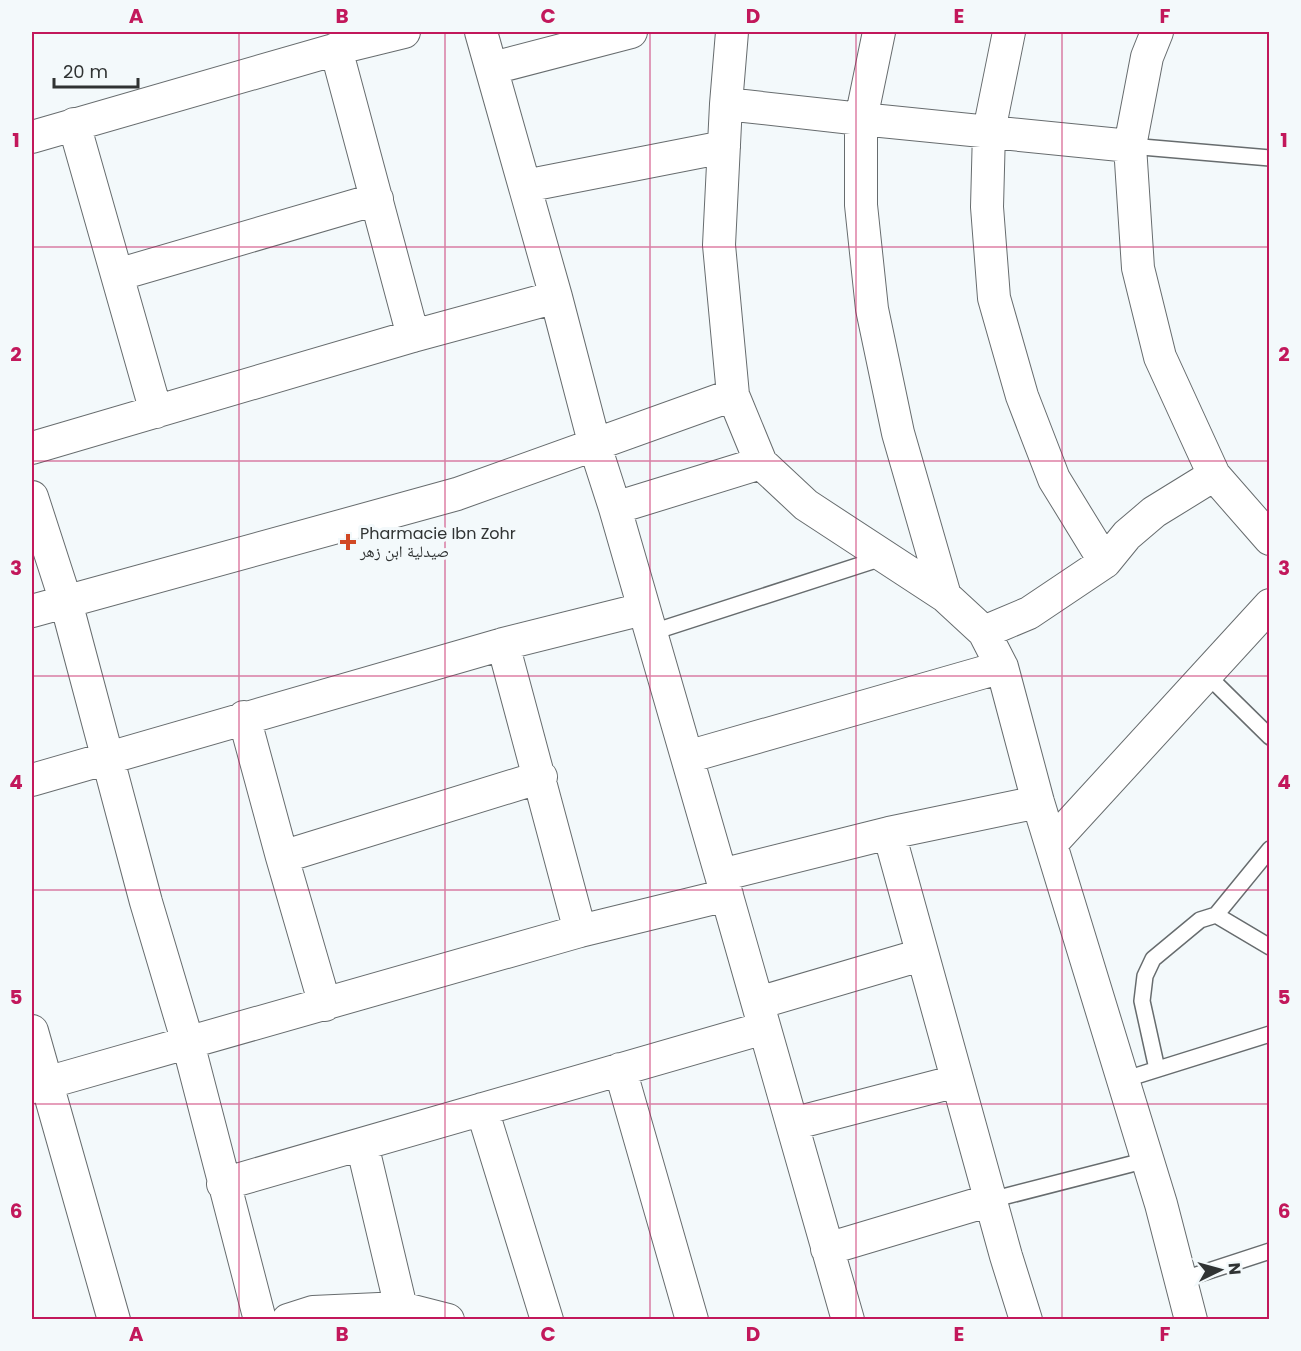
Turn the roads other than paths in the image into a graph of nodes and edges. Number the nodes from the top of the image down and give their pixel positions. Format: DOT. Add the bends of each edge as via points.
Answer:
graph roads {
  1 [pos="404,32"];
  2 [pos="481,32"];
  3 [pos="631,32"];
  4 [pos="732,32"];
  5 [pos="879,32"];
  6 [pos="1009,32"];
  7 [pos="1157,32"];
  8 [pos="336,49"];
  9 [pos="493,68"];
  10 [pos="726,104"];
  11 [pos="861,119"];
  12 [pos="74,124"];
  13 [pos="989,131"];
  14 [pos="32,137"];
  15 [pos="1130,146"];
  16 [pos="724,147"];
  17 [pos="1269,158"];
  18 [pos="525,186"];
  19 [pos="376,199"];
  20 [pos="117,275"];
  21 [pos="556,297"];
  22 [pos="413,336"];
  23 [pos="733,395"];
  24 [pos="156,412"];
  25 [pos="595,446"];
  26 [pos="32,448"];
  27 [pos="761,463"];
  28 [pos="1214,475"];
  29 [pos="32,497"];
  30 [pos="615,508"];
  31 [pos="1269,539"];
  32 [pos="885,557"];
  33 [pos="1105,562"];
  34 [pos="945,596"];
  35 [pos="66,602"];
  36 [pos="1269,605"];
  37 [pos="32,611"];
  38 [pos="647,621"];
  39 [pos="984,632"];
  40 [pos="504,644"];
  41 [pos="1002,667"];
  42 [pos="1207,675"];
  43 [pos="244,717"];
  44 [pos="1269,737"];
  45 [pos="687,757"];
  46 [pos="107,759"];
  47 [pos="541,777"];
  48 [pos="32,780"];
  49 [pos="1038,802"];
  50 [pos="889,833"];
  51 [pos="1052,843"];
  52 [pos="1269,849"];
  53 [pos="282,857"];
  54 [pos="724,885"];
  55 [pos="1216,915"];
  56 [pos="580,931"];
  57 [pos="1269,947"];
  58 [pos="921,955"];
  59 [pos="325,1005"];
  60 [pos="761,1016"];
  61 [pos="32,1031"];
  62 [pos="1269,1034"];
  63 [pos="188,1043"];
  64 [pos="620,1069"];
  65 [pos="1157,1069"];
  66 [pos="1123,1080"];
  67 [pos="957,1081"];
  68 [pos="39,1085"];
  69 [pos="482,1109"];
  70 [pos="792,1124"];
  71 [pos="362,1144"];
  72 [pos="1147,1160"];
  73 [pos="224,1184"];
  74 [pos="990,1200"];
  75 [pos="827,1249"];
  76 [pos="1269,1251"];
  77 [pos="1181,1280"];
  78 [pos="401,1308"];
  79 [pos="1019,1318"];
  80 [pos="114,1320"];
  81 [pos="260,1320"];
  82 [pos="288,1320"];
  83 [pos="448,1320"];
  84 [pos="547,1320"];
  85 [pos="692,1320"];
  86 [pos="848,1320"];
  87 [pos="1191,1320"];
  1 -- 8 [label="street"];
  2 -- 9 [label="street"];
  3 -- 9 [label="street"];
  4 -- 10 [label="street"];
  5 -- 11 [label="street"];
  6 -- 13 [label="street"];
  7 -- 15 [label="street" via="1147,57"];
  8 -- 12 [label="street"];
  8 -- 19 [label="street"];
  9 -- 18 [label="street"];
  10 -- 11 [label="street"];
  10 -- 16 [label="street"];
  11 -- 13 [label="street"];
  11 -- 34 [label="street" via="861,205 872,309 898,433"];
  12 -- 14 [label="street"];
  12 -- 20 [label="street"];
  13 -- 15 [label="street"];
  13 -- 33 [label="street" via="987,207 994,298 1022,396 1054,479"];
  15 -- 17 [label="lane"];
  15 -- 28 [label="street" via="1138,268 1160,357"];
  16 -- 18 [label="street"];
  16 -- 23 [label="street" via="719,245"];
  18 -- 21 [label="street"];
  19 -- 20 [label="street"];
  19 -- 22 [label="street"];
  20 -- 24 [label="street"];
  21 -- 22 [label="street"];
  21 -- 25 [label="street"];
  22 -- 24 [label="street"];
  23 -- 25 [label="street"];
  23 -- 27 [label="street"];
  24 -- 26 [label="street"];
  25 -- 30 [label="street"];
  25 -- 35 [label="street" via="458,494"];
  27 -- 30 [label="street"];
  27 -- 32 [label="street" via="806,505"];
  28 -- 31 [label="street"];
  28 -- 33 [label="street" via="1154,512 1127,535"];
  29 -- 35 [label="street"];
  30 -- 38 [label="street"];
  32 -- 34 [label="street"];
  32 -- 38 [label="lane"];
  33 -- 39 [label="street" via="1029,613"];
  34 -- 39 [label="street"];
  35 -- 37 [label="street"];
  35 -- 46 [label="street"];
  36 -- 42 [label="street"];
  38 -- 40 [label="street"];
  38 -- 45 [label="street"];
  39 -- 41 [label="street"];
  40 -- 43 [label="street"];
  40 -- 47 [label="street"];
  41 -- 45 [label="street"];
  41 -- 49 [label="street"];
  42 -- 44 [label="lane"];
  42 -- 51 [label="street"];
  43 -- 46 [label="street"];
  43 -- 53 [label="street"];
  45 -- 54 [label="street"];
  46 -- 48 [label="street"];
  46 -- 63 [label="street"];
  47 -- 53 [label="street"];
  47 -- 56 [label="street"];
  49 -- 50 [label="street"];
  49 -- 51 [label="street"];
  50 -- 54 [label="street"];
  50 -- 58 [label="street"];
  51 -- 66 [label="street"];
  52 -- 55 [label="lane"];
  53 -- 59 [label="street"];
  54 -- 56 [label="street"];
  54 -- 60 [label="street"];
  55 -- 57 [label="lane"];
  55 -- 65 [label="lane" via="1200,920 1152,958 1145,976 1142,1001"];
  56 -- 59 [label="street"];
  58 -- 60 [label="street"];
  58 -- 67 [label="street"];
  59 -- 63 [label="street"];
  60 -- 64 [label="street"];
  60 -- 70 [label="street"];
  61 -- 68 [label="street"];
  62 -- 65 [label="lane"];
  63 -- 68 [label="street"];
  63 -- 73 [label="street"];
  64 -- 69 [label="street"];
  64 -- 85 [label="street"];
  65 -- 66 [label="lane"];
  66 -- 72 [label="street"];
  67 -- 70 [label="street"];
  67 -- 74 [label="street"];
  68 -- 80 [label="street"];
  69 -- 71 [label="street"];
  69 -- 84 [label="street"];
  70 -- 75 [label="street"];
  71 -- 73 [label="street"];
  71 -- 78 [label="street"];
  72 -- 74 [label="lane"];
  72 -- 77 [label="street"];
  73 -- 81 [label="street"];
  74 -- 75 [label="street"];
  74 -- 79 [label="street"];
  75 -- 86 [label="street"];
  76 -- 77 [label="lane"];
  77 -- 87 [label="street"];
  78 -- 82 [label="street" via="313,1312"];
  78 -- 83 [label="street"];
}
